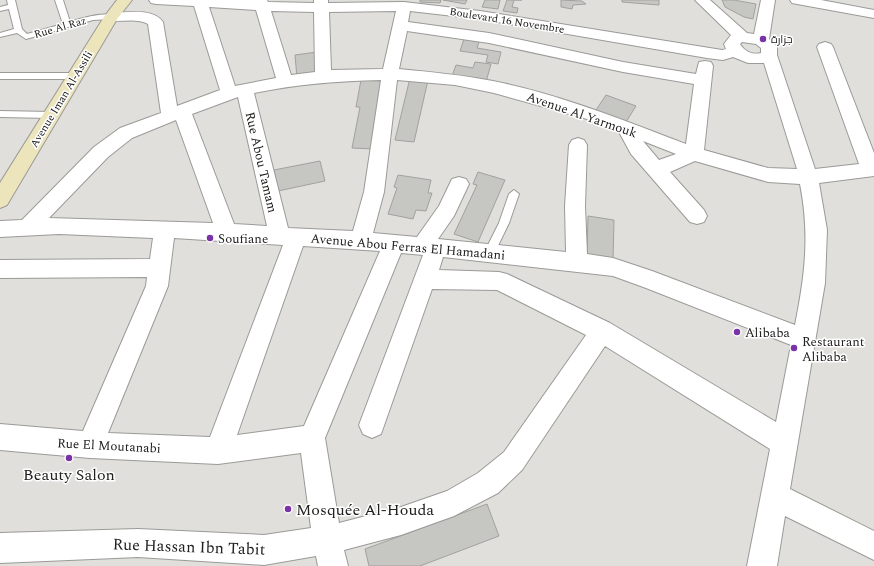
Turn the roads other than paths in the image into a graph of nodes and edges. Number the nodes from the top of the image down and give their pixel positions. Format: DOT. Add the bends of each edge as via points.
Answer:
graph roads {
  1 [pos="59,0"];
  2 [pos="125,0"];
  3 [pos="156,0"];
  4 [pos="702,0"];
  5 [pos="768,0"];
  6 [pos="797,0"];
  7 [pos="868,0"];
  8 [pos="199,1"];
  9 [pos="12,3"];
  10 [pos="261,3"];
  11 [pos="405,3"];
  12 [pos="321,4"];
  13 [pos="0,9"];
  14 [pos="855,11"];
  15 [pos="874,14"];
  16 [pos="111,17"];
  17 [pos="68,25"];
  18 [pos="399,25"];
  19 [pos="18,30"];
  20 [pos="0,35"];
  21 [pos="742,37"];
  22 [pos="765,47"];
  23 [pos="825,47"];
  24 [pos="736,51"];
  25 [pos="707,53"];
  26 [pos="390,74"];
  27 [pos="0,76"];
  28 [pos="75,76"];
  29 [pos="323,76"];
  30 [pos="702,80"];
  31 [pos="285,81"];
  32 [pos="237,91"];
  33 [pos="176,113"];
  34 [pos="0,114"];
  35 [pos="51,115"];
  36 [pos="626,128"];
  37 [pos="578,145"];
  38 [pos="694,154"];
  39 [pos="655,168"];
  40 [pos="872,169"];
  41 [pos="807,177"];
  42 [pos="459,184"];
  43 [pos="514,194"];
  44 [pos="0,200"];
  45 [pos="697,216"];
  46 [pos="27,228"];
  47 [pos="0,229"];
  48 [pos="165,229"];
  49 [pos="227,232"];
  50 [pos="288,236"];
  51 [pos="361,240"];
  52 [pos="394,243"];
  53 [pos="429,247"];
  54 [pos="489,253"];
  55 [pos="577,262"];
  56 [pos="159,268"];
  57 [pos="0,269"];
  58 [pos="425,279"];
  59 [pos="602,331"];
  60 [pos="803,339"];
  61 [pos="372,425"];
  62 [pos="0,437"];
  63 [pos="312,438"];
  64 [pos="785,442"];
  65 [pos="90,445"];
  66 [pos="218,451"];
  67 [pos="775,496"];
  68 [pos="874,546"];
  69 [pos="0,548"];
  70 [pos="330,553"];
  71 [pos="265,558"];
  72 [pos="762,566"];
  1 -- 17 [label="lane"];
  2 -- 16 [label="street, Avenue Iman Al-Assili"];
  3 -- 8 [label="street, Boulevard 16 Novembre"];
  4 -- 21 [label="street"];
  5 -- 22 [label="street"];
  6 -- 14 [label="street"];
  7 -- 14 [label="street"];
  8 -- 10 [label="street, Boulevard 16 Novembre"];
  8 -- 32 [label="street, Rue Abou Tamam"];
  9 -- 13 [label="lane"];
  9 -- 19 [label="lane, Rue Al Raz"];
  10 -- 12 [label="street, Boulevard 16 Novembre"];
  10 -- 31 [label="street"];
  11 -- 12 [label="street, Boulevard 16 Novembre"];
  11 -- 18 [label="street"];
  11 -- 25 [label="street, Boulevard 16 Novembre"];
  12 -- 29 [label="street"];
  14 -- 15 [label="street"];
  16 -- 17 [label="lane, Rue Al Raz" via="93,18"];
  16 -- 28 [label="street, Avenue Iman Al-Assili"];
  16 -- 33 [label="street" via="146,17 155,22"];
  17 -- 19 [label="lane, Rue Al Raz" via="26,37"];
  18 -- 26 [label="street"];
  18 -- 30 [label="street" via="489,38 623,67"];
  19 -- 20 [label="lane"];
  21 -- 22 [label="street"];
  21 -- 24 [label="street" via="734,40 732,44"];
  22 -- 24 [label="street" via="766,57 754,59"];
  22 -- 41 [label="street"];
  23 -- 40 [label="street"];
  24 -- 25 [label="street, Boulevard 16 Novembre" via="723,55"];
  25 -- 30 [label="street"];
  26 -- 29 [label="street, Avenue Al Yarmouk"];
  26 -- 36 [label="street, Avenue Al Yarmouk" via="455,80 494,87 590,114"];
  26 -- 51 [label="street" via="374,192"];
  27 -- 28 [label="lane"];
  28 -- 35 [label="street, Avenue Iman Al-Assili"];
  29 -- 31 [label="street, Avenue Al Yarmouk"];
  30 -- 38 [label="street"];
  31 -- 32 [label="street, Avenue Al Yarmouk"];
  32 -- 33 [label="street, Avenue Al Yarmouk"];
  32 -- 50 [label="street, Rue Abou Tamam"];
  33 -- 46 [label="street, Avenue Al Yarmouk" via="126,133 113,141"];
  33 -- 49 [label="street"];
  34 -- 35 [label="lane"];
  35 -- 44 [label="street, Avenue Iman Al-Assili"];
  36 -- 38 [label="street, Avenue Al Yarmouk"];
  36 -- 39 [label="street" via="638,149"];
  37 -- 55 [label="street" via="575,206"];
  38 -- 39 [label="street"];
  38 -- 41 [label="street, Avenue Al Yarmouk" via="768,175"];
  39 -- 45 [label="street"];
  40 -- 41 [label="street, Avenue Al Yarmouk"];
  41 -- 60 [label="street" via="816,221 817,253"];
  42 -- 53 [label="street"];
  43 -- 54 [label="lane" via="504,223"];
  46 -- 47 [label="street, Avenue Abou Ferras El Hamadani"];
  46 -- 48 [label="street, Avenue Abou Ferras El Hamadani" via="59,226"];
  48 -- 49 [label="street, Avenue Abou Ferras El Hamadani"];
  48 -- 56 [label="street"];
  49 -- 50 [label="street, Avenue Abou Ferras El Hamadani"];
  50 -- 51 [label="street, Avenue Abou Ferras El Hamadani"];
  50 -- 66 [label="street"];
  51 -- 52 [label="street, Avenue Abou Ferras El Hamadani"];
  52 -- 53 [label="street, Avenue Abou Ferras El Hamadani"];
  52 -- 63 [label="street"];
  53 -- 54 [label="street, Avenue Abou Ferras El Hamadani"];
  53 -- 58 [label="street"];
  54 -- 55 [label="street, Avenue Abou Ferras El Hamadani"];
  55 -- 60 [label="street, Avenue Abou Ferras El Hamadani" via="613,267 646,278"];
  56 -- 57 [label="street"];
  56 -- 65 [label="street" via="157,286"];
  58 -- 59 [label="street" via="499,281"];
  58 -- 61 [label="street"];
  59 -- 64 [label="street"];
  59 -- 70 [label="street, Rue Hassan Ibn Tabit" via="513,461 488,483 454,502 401,521"];
  60 -- 64 [label="street"];
  62 -- 65 [label="street, Rue El Moutanabi"];
  63 -- 66 [label="street, Rue El Moutanabi"];
  63 -- 70 [label="street"];
  64 -- 67 [label="street"];
  65 -- 66 [label="street, Rue El Moutanabi"];
  67 -- 68 [label="street"];
  67 -- 72 [label="street"];
  69 -- 71 [label="street, Rue Hassan Ibn Tabit" via="138,543"];
  70 -- 71 [label="street, Rue Hassan Ibn Tabit"];
}
